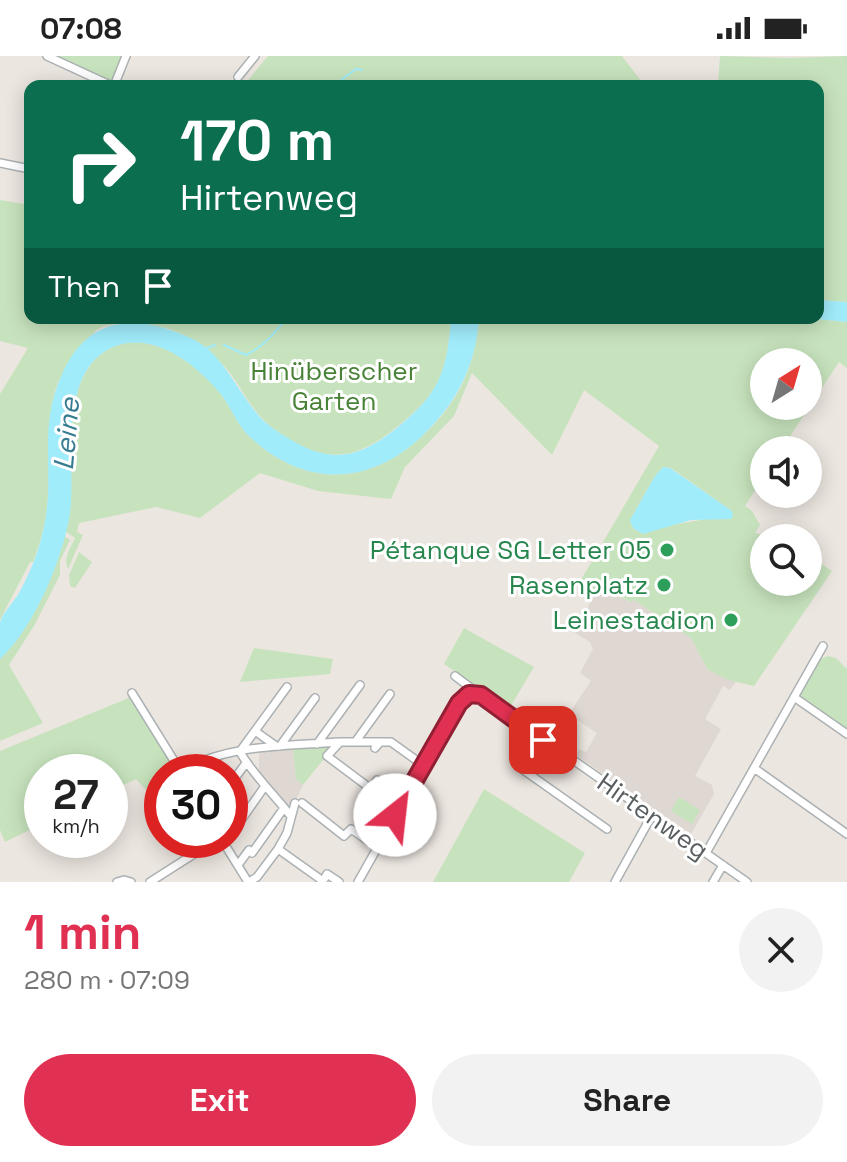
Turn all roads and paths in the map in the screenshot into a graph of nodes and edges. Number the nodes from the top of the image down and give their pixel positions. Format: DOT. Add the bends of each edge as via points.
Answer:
graph roads {
  1 [pos="47,56"];
  2 [pos="126,56"];
  3 [pos="255,56"];
  4 [pos="238,77"];
  5 [pos="100,80"];
  6 [pos="116,80"];
  7 [pos="0,163"];
  8 [pos="24,168"];
  9 [pos="823,646"];
  10 [pos="455,676"];
  11 [pos="360,685"];
  12 [pos="287,687"];
  13 [pos="132,693"];
  14 [pos="390,694"];
  15 [pos="481,695"];
  16 [pos="794,697"];
  17 [pos="315,698"];
  18 [pos="255,731"];
  19 [pos="847,734"];
  20 [pos="543,740"];
  21 [pos="356,741"];
  22 [pos="340,742"];
  23 [pos="317,744"];
  24 [pos="276,746"];
  25 [pos="240,752"];
  26 [pos="170,754"];
  27 [pos="224,754"];
  28 [pos="423,765"];
  29 [pos="248,766"];
  30 [pos="754,768"];
  31 [pos="265,786"];
  32 [pos="404,800"];
  33 [pos="284,808"];
  34 [pos="248,810"];
  35 [pos="290,815"];
  36 [pos="652,815"];
  37 [pos="607,829"];
  38 [pos="847,834"];
  39 [pos="377,847"];
  40 [pos="278,849"];
  41 [pos="706,853"];
  42 [pos="188,858"];
  43 [pos="234,858"];
  44 [pos="238,865"];
  45 [pos="723,865"];
  46 [pos="150,882"];
  47 [pos="249,882"];
  48 [pos="339,882"];
  49 [pos="358,882"];
  50 [pos="615,882"];
  51 [pos="713,882"];
  52 [pos="747,882"];
  1 -- 5 [label="street"];
  2 -- 6 [label="street"];
  3 -- 4 [label="street"];
  7 -- 8 [label="street"];
  9 -- 16 [label="street"];
  10 -- 15 [label="street, Hirtenweg"];
  11 -- 23 [label="street"];
  12 -- 18 [label="street"];
  13 -- 26 [label="street"];
  14 -- 21 [label="street"];
  15 -- 20 [label="street, Hirtenweg"];
  15 -- 28 [label="street" via="469,694 461,701"];
  16 -- 19 [label="street"];
  16 -- 30 [label="street"];
  17 -- 24 [label="street"];
  18 -- 24 [label="street"];
  18 -- 25 [label="street"];
  20 -- 36 [label="street, Hirtenweg"];
  20 -- 37 [label="street" via="522,769"];
  21 -- 22 [label="street"];
  21 -- 28 [label="street" via="391,742"];
  22 -- 23 [label="street"];
  22 -- 32 [label="street" via="327,756 371,789 377,780"];
  23 -- 24 [label="street"];
  24 -- 25 [label="street"];
  25 -- 27 [label="street"];
  28 -- 32 [label="street"];
  29 -- 31 [label="street"];
  30 -- 38 [label="street"];
  30 -- 41 [label="street"];
  31 -- 33 [label="street"];
  31 -- 34 [label="street"];
  32 -- 39 [label="street"];
  33 -- 35 [label="street"];
  33 -- 44 [label="street"];
  35 -- 39 [label="street" via="298,803 344,836 351,829"];
  35 -- 40 [label="street"];
  36 -- 41 [label="street, Hirtenweg"];
  36 -- 50 [label="street"];
  39 -- 49 [label="street"];
  40 -- 47 [label="street"];
  40 -- 48 [label="street" via="323,881 327,874"];
  41 -- 45 [label="street, Hirtenweg"];
  42 -- 46 [label="street"];
  43 -- 44 [label="street"];
  44 -- 47 [label="street"];
  45 -- 51 [label="street"];
  45 -- 52 [label="street, Hirtenweg"];
}
